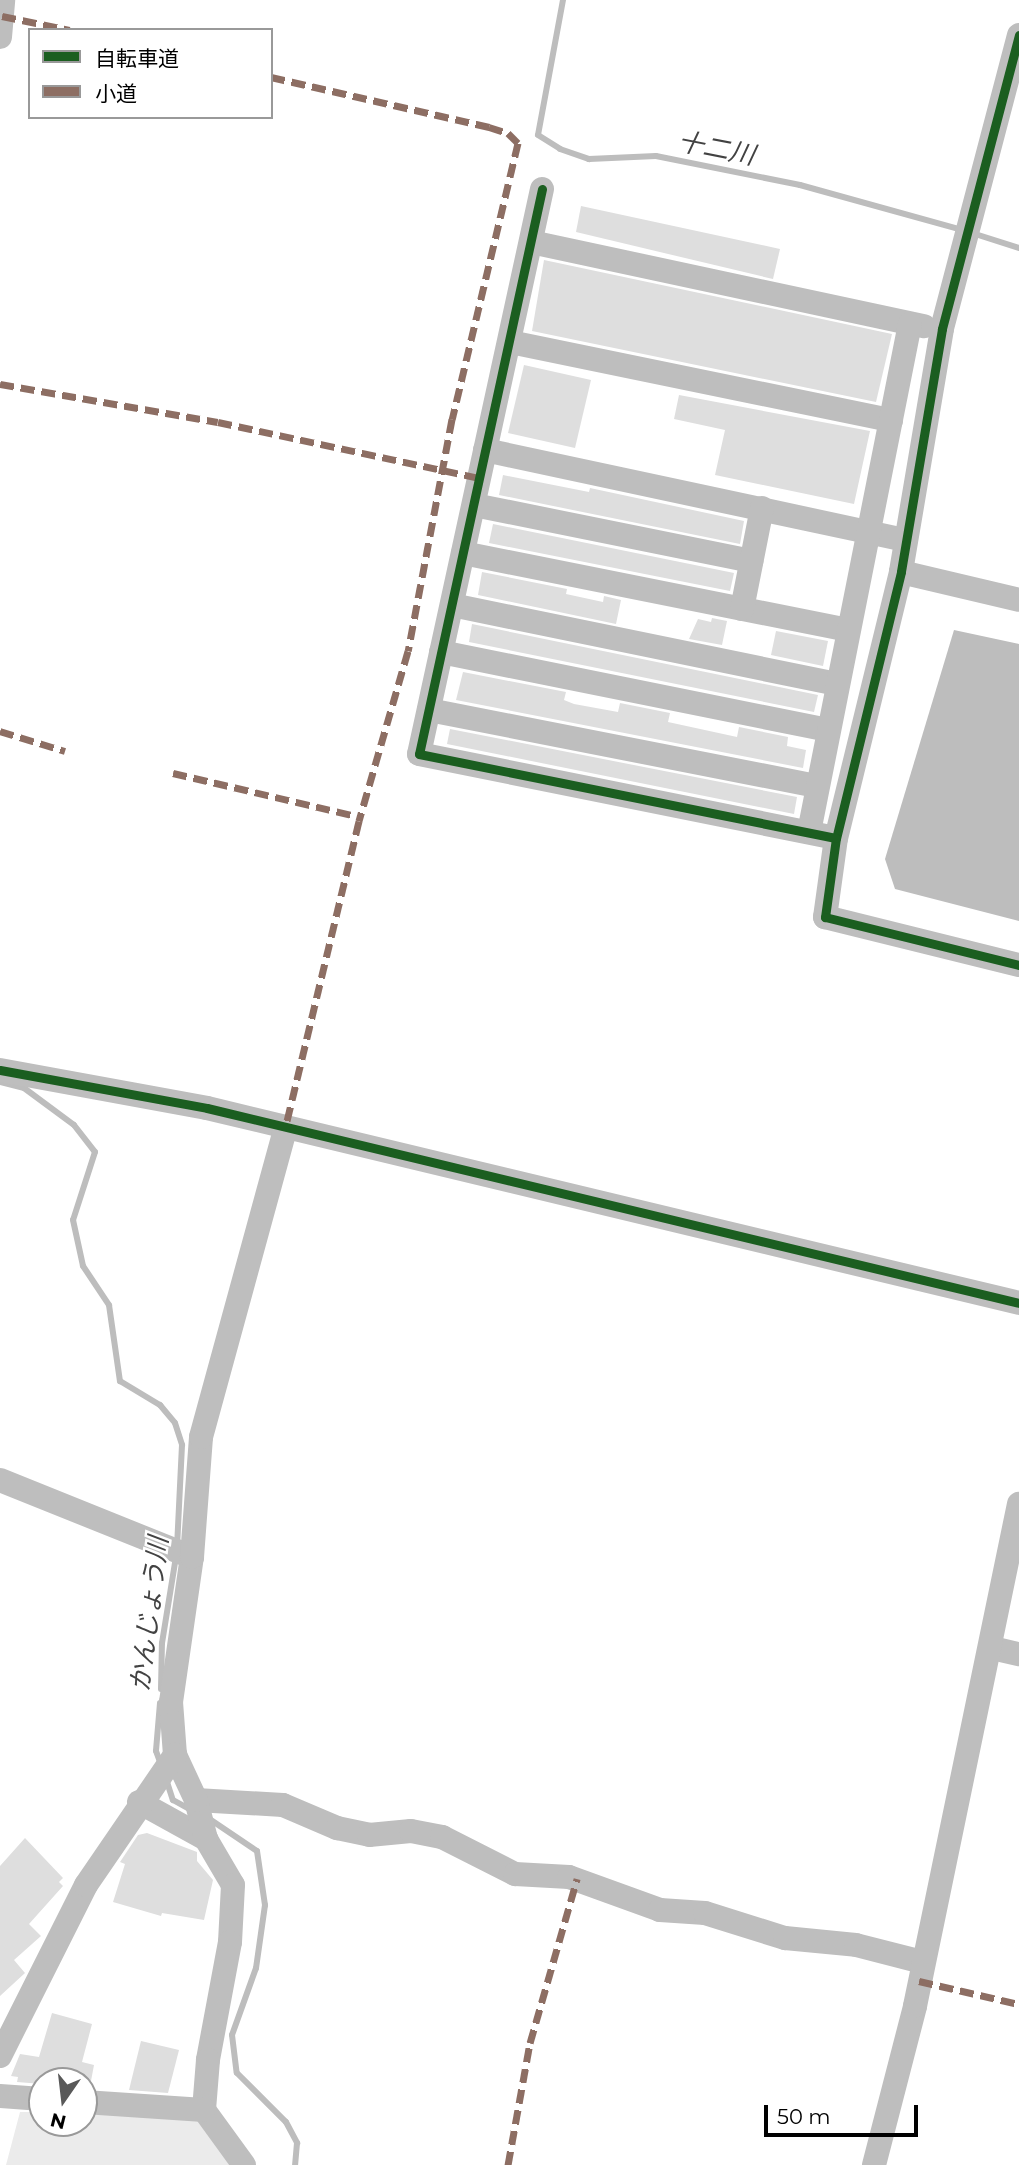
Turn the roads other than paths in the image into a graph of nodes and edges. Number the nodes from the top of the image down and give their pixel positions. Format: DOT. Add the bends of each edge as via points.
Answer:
graph roads {
  1 [pos="3,0"];
  2 [pos="1019,35"];
  3 [pos="0,37"];
  4 [pos="542,189"];
  5 [pos="531,242"];
  6 [pos="910,324"];
  7 [pos="942,329"];
  8 [pos="510,342"];
  9 [pos="891,420"];
  10 [pos="485,450"];
  11 [pos="474,505"];
  12 [pos="762,508"];
  13 [pos="867,531"];
  14 [pos="905,540"];
  15 [pos="463,553"];
  16 [pos="751,561"];
  17 [pos="901,572"];
  18 [pos="1019,600"];
  19 [pos="452,606"];
  20 [pos="742,609"];
  21 [pos="848,630"];
  22 [pos="441,652"];
  23 [pos="837,684"];
  24 [pos="429,710"];
  25 [pos="828,730"];
  26 [pos="818,786"];
  27 [pos="808,832"];
  28 [pos="836,838"];
  29 [pos="1019,965"];
  30 [pos="0,1070"];
  31 [pos="285,1129"];
  32 [pos="1019,1303"];
  33 [pos="0,1480"];
  34 [pos="1019,1504"];
  35 [pos="192,1557"];
  36 [pos="992,1648"];
  37 [pos="1019,1654"];
  38 [pos="174,1755"];
  39 [pos="197,1800"];
  40 [pos="139,1802"];
  41 [pos="206,1839"];
  42 [pos="922,1962"];
  43 [pos="0,2056"];
  44 [pos="0,2096"];
  45 [pos="28,2098"];
  46 [pos="98,2103"];
  47 [pos="204,2110"];
  48 [pos="244,2165"];
  49 [pos="874,2165"];
  1 -- 3 [label="street"];
  2 -- 7 [label="street"];
  4 -- 5 [label="street"];
  5 -- 6 [label="street"];
  5 -- 8 [label="street"];
  6 -- 7 [label="street"];
  6 -- 9 [label="street"];
  7 -- 14 [label="street"];
  8 -- 9 [label="street"];
  8 -- 10 [label="street"];
  9 -- 13 [label="street"];
  10 -- 11 [label="street"];
  10 -- 12 [label="street"];
  11 -- 15 [label="street"];
  11 -- 16 [label="street"];
  12 -- 13 [label="street"];
  12 -- 16 [label="street"];
  13 -- 14 [label="street"];
  13 -- 21 [label="street"];
  14 -- 17 [label="street"];
  15 -- 19 [label="street"];
  15 -- 20 [label="street"];
  16 -- 20 [label="street"];
  17 -- 18 [label="street"];
  17 -- 28 [label="street"];
  19 -- 22 [label="street"];
  19 -- 23 [label="street"];
  20 -- 21 [label="street"];
  21 -- 23 [label="street"];
  22 -- 24 [label="street"];
  22 -- 25 [label="street"];
  23 -- 25 [label="street"];
  24 -- 26 [label="street"];
  24 -- 27 [label="street" via="419,754"];
  25 -- 26 [label="street"];
  26 -- 27 [label="street"];
  27 -- 28 [label="street"];
  28 -- 29 [label="street" via="825,917"];
  30 -- 31 [label="street" via="206,1108"];
  31 -- 32 [label="street"];
  31 -- 35 [label="street" via="201,1437"];
  33 -- 35 [label="street"];
  34 -- 36 [label="street"];
  35 -- 38 [label="street" via="171,1702"];
  36 -- 37 [label="street"];
  36 -- 42 [label="street"];
  38 -- 39 [label="street"];
  38 -- 40 [label="street"];
  39 -- 41 [label="street"];
  39 -- 42 [label="street" via="283,1805 337,1828 369,1835 411,1831 442,1837 515,1874 569,1877 660,1910 705,1913 785,1937 856,1945"];
  40 -- 41 [label="street"];
  40 -- 43 [label="street" via="86,1885"];
  41 -- 47 [label="street" via="233,1885 230,1942 208,2060"];
  42 -- 49 [label="street"];
  44 -- 45 [label="street"];
  46 -- 47 [label="street"];
  47 -- 48 [label="street"];
}
